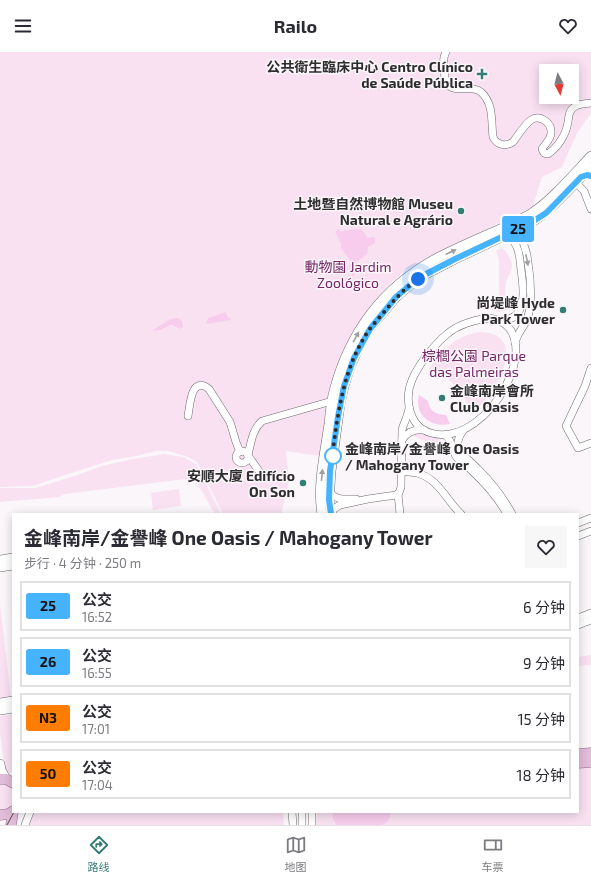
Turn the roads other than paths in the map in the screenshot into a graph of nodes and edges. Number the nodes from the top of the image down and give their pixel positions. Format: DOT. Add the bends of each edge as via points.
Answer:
graph roads {
  1 [pos="446,52"];
  2 [pos="591,102"];
  3 [pos="591,156"];
  4 [pos="591,167"];
  5 [pos="576,183"];
  6 [pos="591,209"];
  7 [pos="529,224"];
  8 [pos="502,237"];
  9 [pos="498,320"];
  10 [pos="515,342"];
  11 [pos="591,368"];
  12 [pos="332,401"];
  13 [pos="409,406"];
  14 [pos="188,416"];
  15 [pos="424,430"];
  16 [pos="463,431"];
  17 [pos="445,435"];
  18 [pos="402,440"];
  19 [pos="591,442"];
  20 [pos="240,452"];
  21 [pos="248,456"];
  22 [pos="259,471"];
  23 [pos="401,471"];
  24 [pos="329,488"];
  25 [pos="398,494"];
  26 [pos="368,499"];
  27 [pos="322,513"];
  28 [pos="331,513"];
  29 [pos="332,513"];
  30 [pos="400,513"];
  31 [pos="461,513"];
  32 [pos="506,513"];
  33 [pos="507,513"];
  34 [pos="591,518"];
  35 [pos="579,523"];
  36 [pos="591,531"];
  37 [pos="579,536"];
  38 [pos="12,558"];
  39 [pos="0,560"];
  40 [pos="12,565"];
  41 [pos="0,567"];
  42 [pos="591,613"];
  43 [pos="579,618"];
  44 [pos="591,620"];
  45 [pos="579,625"];
  46 [pos="12,701"];
  47 [pos="0,703"];
  48 [pos="12,708"];
  49 [pos="0,710"];
  50 [pos="591,753"];
  51 [pos="579,754"];
  52 [pos="591,762"];
  53 [pos="579,763"];
  54 [pos="0,764"];
  55 [pos="9,781"];
  56 [pos="12,812"];
  57 [pos="13,813"];
  58 [pos="30,813"];
  59 [pos="292,813"];
  60 [pos="302,813"];
  61 [pos="312,813"];
  62 [pos="0,815"];
  63 [pos="11,825"];
  64 [pos="25,825"];
  65 [pos="293,825"];
  66 [pos="302,825"];
  67 [pos="312,825"];
  1 -- 2 [label="street" via="443,58 447,84 453,88 475,89 484,95 492,112 493,137 498,143 513,142 532,120 539,118 550,126 550,138 542,149 548,154 564,136 571,110 577,105"];
  12 -- 3 [label="main road, one-way" via="343,362 356,335 372,312 396,286 440,257 532,213 548,201"];
  4 -- 5 [label="main road"];
  5 -- 6 [label="street" via="584,191"];
  5 -- 7 [label="main road" via="546,213"];
  7 -- 8 [label="main road"];
  7 -- 10 [label="street, one-way" via="523,230 522,238 527,255 531,304 527,320"];
  8 -- 9 [label="street" via="510,238 516,245 523,294 522,306 516,315 506,320"];
  8 -- 24 [label="main road" via="415,281 396,297 370,329 358,349 344,386"];
  9 -- 10 [label="street" via="508,327"];
  9 -- 13 [label="street" via="489,318 462,324 447,334 411,381"];
  10 -- 16 [label="street" via="514,366 506,387 488,412"];
  11 -- 19 [label="street" via="566,426 578,448"];
  12 -- 21 [label="street" via="262,421 255,430"];
  27 -- 12 [label="main road, one-way" via="321,486"];
  13 -- 15 [label="street" via="415,422"];
  13 -- 18 [label="street" via="402,428"];
  14 -- 20 [label="street" via="192,391 200,385 207,387 230,422"];
  15 -- 17 [label="street"];
  15 -- 18 [label="street" via="410,432"];
  16 -- 17 [label="street"];
  16 -- 33 [label="street" via="459,437 458,449 497,490 506,502"];
  17 -- 32 [label="street" via="451,441 456,458 485,484"];
  18 -- 23 [label="street"];
  20 -- 21 [label="street" via="246,452"];
  20 -- 21 [label="street" via="236,457 239,462 246,462"];
  21 -- 22 [label="street"];
  23 -- 25 [label="street" via="401,487"];
  23 -- 31 [label="street" via="416,472 431,479"];
  24 -- 26 [label="street" via="335,497"];
  24 -- 28 [label="main road"];
  25 -- 26 [label="street"];
  25 -- 30 [label="street"];
  26 -- 29 [label="street" via="340,505"];
  34 -- 35 [label="street"];
  36 -- 37 [label="street"];
  38 -- 39 [label="main road"];
  40 -- 41 [label="main road"];
  42 -- 43 [label="street"];
  44 -- 45 [label="street"];
  46 -- 47 [label="main road"];
  48 -- 49 [label="main road"];
  50 -- 51 [label="main road"];
  52 -- 53 [label="main road"];
  54 -- 55 [label="main road"];
  56 -- 62 [label="main road"];
  57 -- 63 [label="main road"];
  58 -- 64 [label="street"];
  59 -- 65 [label="street"];
  60 -- 66 [label="street"];
  61 -- 67 [label="street"];
}
